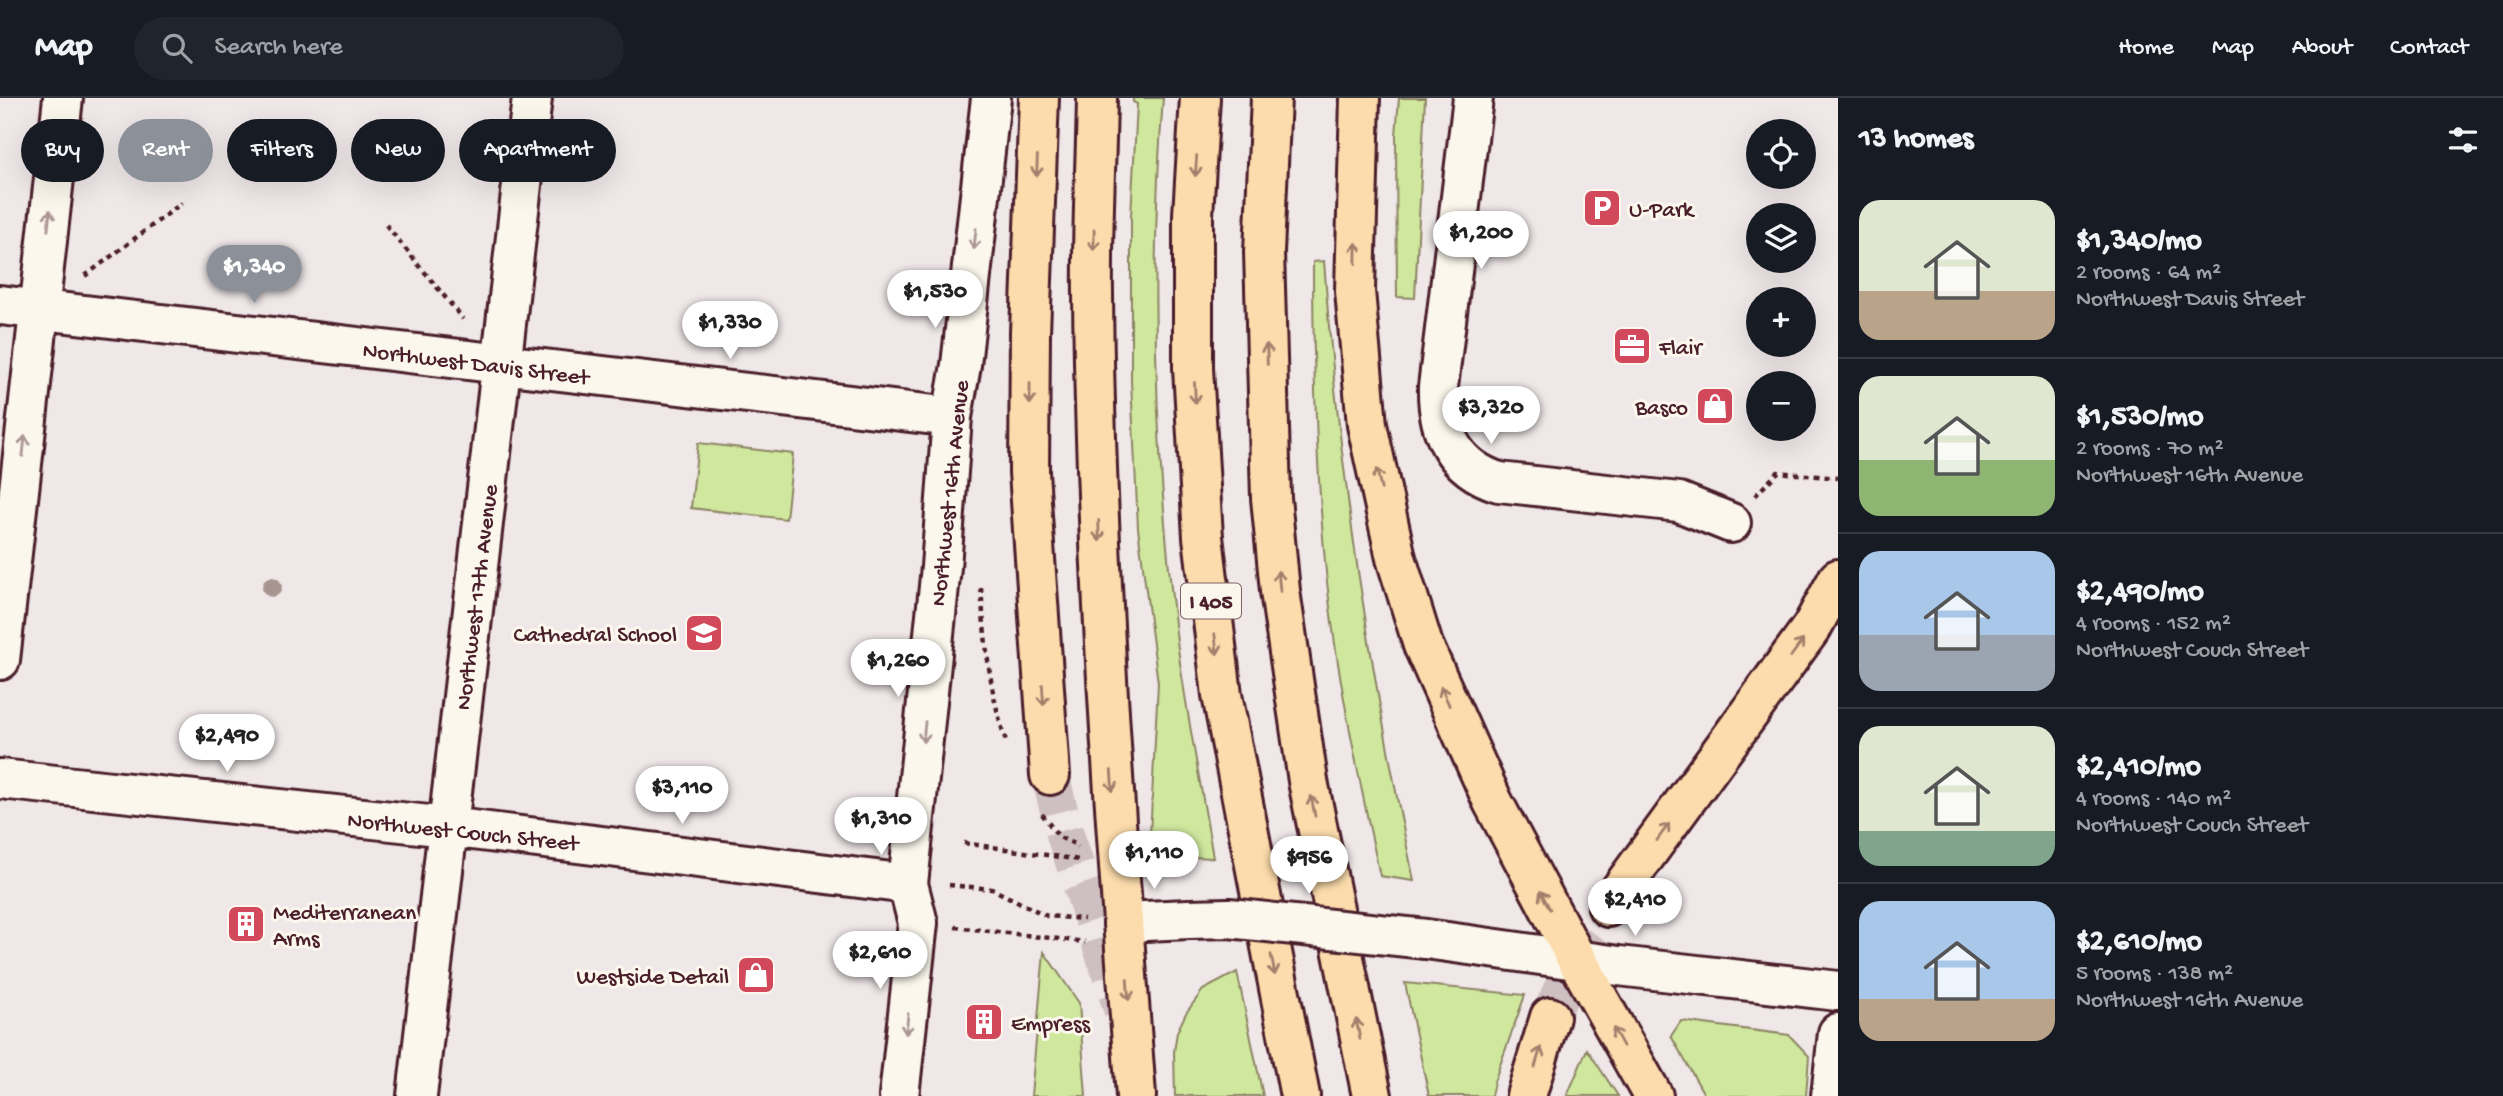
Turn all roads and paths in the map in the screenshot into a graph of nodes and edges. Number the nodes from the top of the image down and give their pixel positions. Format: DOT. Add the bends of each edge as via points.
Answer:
graph roads {
  1 [pos="63,98"];
  2 [pos="532,98"];
  3 [pos="991,98"];
  4 [pos="1039,98"];
  5 [pos="1097,98"];
  6 [pos="1200,98"];
  7 [pos="1271,98"];
  8 [pos="1360,98"];
  9 [pos="1472,98"];
  10 [pos="182,203"];
  11 [pos="386,225"];
  12 [pos="0,304"];
  13 [pos="39,309"];
  14 [pos="501,365"];
  15 [pos="952,416"];
  16 [pos="1838,478"];
  17 [pos="1731,523"];
  18 [pos="1838,579"];
  19 [pos="0,660"];
  20 [pos="1050,775"];
  21 [pos="0,779"];
  22 [pos="448,827"];
  23 [pos="964,843"];
  24 [pos="1089,862"];
  25 [pos="908,884"];
  26 [pos="1608,907"];
  27 [pos="1123,922"];
  28 [pos="954,927"];
  29 [pos="1090,942"];
  30 [pos="1577,960"];
  31 [pos="1838,991"];
  32 [pos="1550,1017"];
  33 [pos="1838,1033"];
  34 [pos="417,1096"];
  35 [pos="899,1096"];
  36 [pos="1136,1096"];
  37 [pos="1300,1096"];
  38 [pos="1372,1096"];
  39 [pos="1526,1096"];
  40 [pos="1653,1096"];
  41 [pos="1831,1096"];
  13 -- 1 [label="street, one-way"];
  2 -- 14 [label="street, Northwest 17th Avenue"];
  3 -- 15 [label="street, Northwest 16th Avenue, one-way"];
  4 -- 20 [label="main road, one-way" via="1029,472"];
  5 -- 27 [label="main road, one-way" via="1093,292 1100,574"];
  6 -- 37 [label="main road, I 405, one-way" via="1193,215 1193,368 1203,537 1222,695"];
  38 -- 7 [label="main road, one-way" via="1308,780 1279,578 1271,498 1264,251"];
  30 -- 8 [label="main road, one-way" via="1487,790 1423,645 1396,558 1367,425 1355,291"];
  9 -- 17 [label="street" via="1438,387 1437,410 1455,452 1482,477 1499,482 1679,502"];
  10 -- 13 [label="path"];
  11 -- 14 [label="path"];
  12 -- 13 [label="street, Northwest Davis Street"];
  13 -- 14 [label="street, Northwest Davis Street"];
  19 -- 13 [label="street, one-way"];
  14 -- 15 [label="street, Northwest Davis Street"];
  14 -- 22 [label="street, Northwest 17th Avenue"];
  15 -- 25 [label="street, Northwest 16th Avenue, one-way"];
  16 -- 17 [label="path" via="1778,472"];
  26 -- 18 [label="main road, one-way" via="1812,627"];
  21 -- 22 [label="street, Northwest Couch Street"];
  22 -- 25 [label="street, Northwest Couch Street"];
  22 -- 34 [label="street, Northwest 17th Avenue"];
  23 -- 24 [label="path"];
  25 -- 27 [label="path" via="992,890 1047,916"];
  25 -- 35 [label="street, Northwest 16th Avenue, one-way" via="918,923"];
  27 -- 30 [label="street, bridge" via="1229,918"];
  27 -- 36 [label="main road, one-way"];
  28 -- 29 [label="path"];
  30 -- 31 [label="street"];
  40 -- 30 [label="main road, one-way"];
  39 -- 32 [label="main road, one-way"];
  33 -- 41 [label="street"];
}
